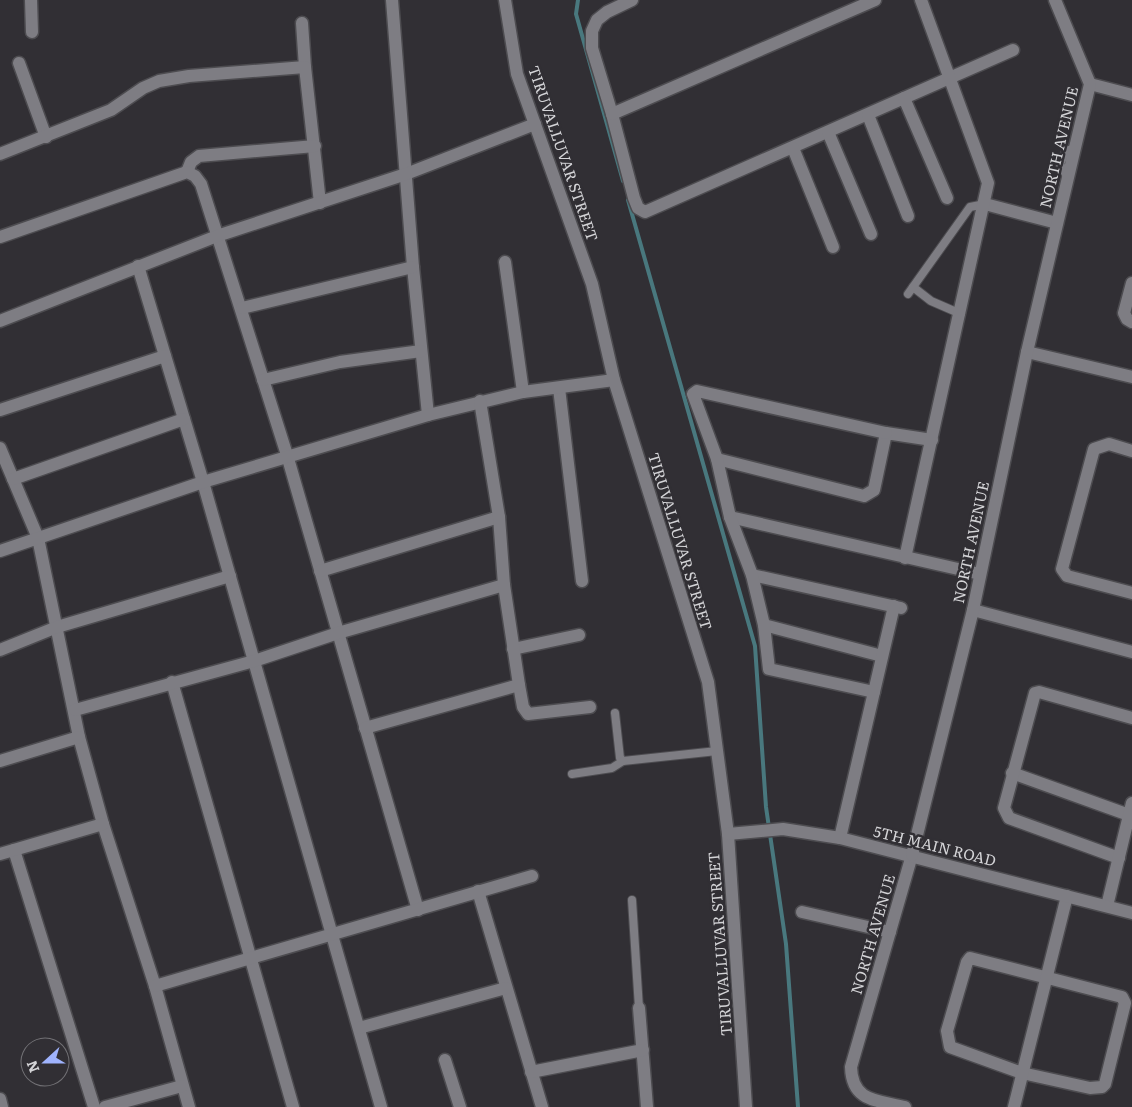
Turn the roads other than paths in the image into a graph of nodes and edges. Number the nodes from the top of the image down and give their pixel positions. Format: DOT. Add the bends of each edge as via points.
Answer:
graph roads {
  1 [pos="31,0"];
  2 [pos="392,0"];
  3 [pos="505,0"];
  4 [pos="632,0"];
  5 [pos="875,0"];
  6 [pos="921,0"];
  7 [pos="1055,0"];
  8 [pos="302,23"];
  9 [pos="32,32"];
  10 [pos="1013,50"];
  11 [pos="19,64"];
  12 [pos="305,66"];
  13 [pos="949,79"];
  14 [pos="1090,84"];
  15 [pos="1132,95"];
  16 [pos="904,98"];
  17 [pos="612,114"];
  18 [pos="868,115"];
  19 [pos="535,124"];
  20 [pos="828,132"];
  21 [pos="46,137"];
  22 [pos="315,146"];
  23 [pos="794,148"];
  24 [pos="0,154"];
  25 [pos="187,172"];
  26 [pos="406,174"];
  27 [pos="947,198"];
  28 [pos="320,203"];
  29 [pos="985,204"];
  30 [pos="908,216"];
  31 [pos="1058,223"];
  32 [pos="871,234"];
  33 [pos="217,236"];
  34 [pos="0,237"];
  35 [pos="833,247"];
  36 [pos="506,262"];
  37 [pos="138,266"];
  38 [pos="413,266"];
  39 [pos="1132,283"];
  40 [pos="242,308"];
  41 [pos="960,314"];
  42 [pos="0,321"];
  43 [pos="1132,322"];
  44 [pos="421,351"];
  45 [pos="1027,352"];
  46 [pos="165,356"];
  47 [pos="1132,377"];
  48 [pos="263,380"];
  49 [pos="614,380"];
  50 [pos="559,388"];
  51 [pos="523,392"];
  52 [pos="480,401"];
  53 [pos="0,410"];
  54 [pos="428,415"];
  55 [pos="184,419"];
  56 [pos="886,433"];
  57 [pos="932,440"];
  58 [pos="0,448"];
  59 [pos="1132,451"];
  60 [pos="288,455"];
  61 [pos="717,459"];
  62 [pos="13,479"];
  63 [pos="203,482"];
  64 [pos="730,516"];
  65 [pos="499,518"];
  66 [pos="38,538"];
  67 [pos="0,551"];
  68 [pos="905,558"];
  69 [pos="320,571"];
  70 [pos="980,574"];
  71 [pos="230,576"];
  72 [pos="752,576"];
  73 [pos="582,581"];
  74 [pos="504,585"];
  75 [pos="1132,593"];
  76 [pos="973,610"];
  77 [pos="764,625"];
  78 [pos="57,627"];
  79 [pos="338,633"];
  80 [pos="579,635"];
  81 [pos="513,649"];
  82 [pos="0,650"];
  83 [pos="1132,652"];
  84 [pos="882,656"];
  85 [pos="254,661"];
  86 [pos="172,682"];
  87 [pos="519,685"];
  88 [pos="874,692"];
  89 [pos="590,707"];
  90 [pos="75,710"];
  91 [pos="615,713"];
  92 [pos="1132,718"];
  93 [pos="365,728"];
  94 [pos="79,737"];
  95 [pos="717,751"];
  96 [pos="0,761"];
  97 [pos="623,761"];
  98 [pos="1012,773"];
  99 [pos="572,774"];
  100 [pos="1130,809"];
  101 [pos="103,824"];
  102 [pos="728,834"];
  103 [pos="840,838"];
  104 [pos="14,850"];
  105 [pos="0,854"];
  106 [pos="912,855"];
  107 [pos="1119,858"];
  108 [pos="532,876"];
  109 [pos="478,891"];
  110 [pos="1067,896"];
  111 [pos="632,900"];
  112 [pos="1107,906"];
  113 [pos="418,910"];
  114 [pos="802,912"];
  115 [pos="1132,913"];
  116 [pos="890,932"];
  117 [pos="332,934"];
  118 [pos="249,958"];
  119 [pos="1048,978"];
  120 [pos="156,986"];
  121 [pos="506,988"];
  122 [pos="639,1008"];
  123 [pos="359,1028"];
  124 [pos="643,1050"];
  125 [pos="445,1060"];
  126 [pos="531,1072"];
  127 [pos="1022,1073"];
  128 [pos="182,1086"];
  129 [pos="0,1099"];
  130 [pos="2,1107"];
  131 [pos="94,1107"];
  132 [pos="105,1107"];
  133 [pos="189,1107"];
  134 [pos="293,1107"];
  135 [pos="381,1107"];
  136 [pos="460,1107"];
  137 [pos="542,1107"];
  138 [pos="647,1107"];
  139 [pos="746,1107"];
  140 [pos="905,1107"];
  141 [pos="1014,1107"];
  1 -- 9 [label="street"];
  2 -- 26 [label="street"];
  3 -- 19 [label="street, TIRUVALLUVAR STREET" via="518,74"];
  4 -- 17 [label="street" via="607,12 597,20 592,31 592,48"];
  5 -- 17 [label="street"];
  6 -- 13 [label="street"];
  7 -- 14 [label="street, NORTH AVENUE"];
  8 -- 12 [label="street"];
  10 -- 13 [label="street"];
  11 -- 21 [label="street"];
  12 -- 21 [label="street" via="167,79 143,88 111,110"];
  12 -- 22 [label="street"];
  13 -- 16 [label="street"];
  13 -- 29 [label="street" via="986,174"];
  14 -- 15 [label="street"];
  14 -- 31 [label="street, NORTH AVENUE"];
  16 -- 18 [label="street"];
  16 -- 27 [label="street"];
  17 -- 23 [label="street" via="634,198 638,208 645,212"];
  18 -- 20 [label="street"];
  18 -- 30 [label="street"];
  19 -- 26 [label="street"];
  19 -- 49 [label="street, TIRUVALLUVAR STREET" via="592,284"];
  20 -- 23 [label="street"];
  20 -- 32 [label="street"];
  21 -- 24 [label="street"];
  22 -- 25 [label="street" via="199,156 191,162"];
  22 -- 28 [label="street"];
  23 -- 35 [label="street"];
  25 -- 33 [label="street" via="201,184"];
  25 -- 34 [label="street"];
  26 -- 28 [label="street"];
  26 -- 38 [label="street"];
  28 -- 33 [label="street"];
  29 -- 31 [label="street"];
  29 -- 41 [label="street"];
  29 -- 41 [label="lane" via="970,207 911,291"];
  31 -- 45 [label="street, NORTH AVENUE"];
  33 -- 37 [label="street"];
  33 -- 40 [label="street"];
  36 -- 51 [label="street"];
  37 -- 42 [label="street"];
  37 -- 46 [label="street"];
  38 -- 40 [label="street"];
  38 -- 44 [label="street"];
  39 -- 43 [label="street" via="1124,313"];
  40 -- 48 [label="street"];
  41 -- 57 [label="street"];
  44 -- 48 [label="street" via="340,362"];
  44 -- 54 [label="street"];
  45 -- 47 [label="street"];
  45 -- 70 [label="street, NORTH AVENUE"];
  46 -- 53 [label="street"];
  46 -- 55 [label="street"];
  48 -- 60 [label="street"];
  49 -- 50 [label="street"];
  49 -- 95 [label="street, TIRUVALLUVAR STREET" via="708,682"];
  50 -- 51 [label="street"];
  50 -- 73 [label="street"];
  51 -- 52 [label="street"];
  52 -- 54 [label="street"];
  52 -- 65 [label="street"];
  54 -- 60 [label="street"];
  55 -- 62 [label="street"];
  55 -- 63 [label="street"];
  56 -- 57 [label="street"];
  56 -- 61 [label="street" via="874,490 864,496"];
  56 -- 61 [label="street" via="697,391 693,397"];
  57 -- 68 [label="street"];
  58 -- 62 [label="street"];
  59 -- 75 [label="street" via="1109,444 1094,449 1062,569 1067,576"];
  60 -- 63 [label="street"];
  60 -- 69 [label="street"];
  61 -- 64 [label="street"];
  62 -- 66 [label="street"];
  63 -- 66 [label="street"];
  63 -- 71 [label="street"];
  64 -- 68 [label="street"];
  64 -- 72 [label="street"];
  65 -- 69 [label="street"];
  65 -- 74 [label="street"];
  66 -- 67 [label="street"];
  66 -- 78 [label="street"];
  68 -- 70 [label="street"];
  69 -- 79 [label="street"];
  70 -- 76 [label="street, NORTH AVENUE"];
  71 -- 78 [label="street"];
  71 -- 85 [label="street"];
  72 -- 77 [label="street"];
  72 -- 84 [label="street" via="898,607"];
  74 -- 79 [label="street"];
  74 -- 81 [label="street"];
  76 -- 83 [label="street"];
  76 -- 106 [label="street, NORTH AVENUE"];
  77 -- 84 [label="street"];
  77 -- 88 [label="street" via="769,669"];
  78 -- 82 [label="street"];
  78 -- 90 [label="street"];
  79 -- 85 [label="street"];
  79 -- 93 [label="street"];
  80 -- 81 [label="street"];
  81 -- 87 [label="street"];
  84 -- 88 [label="street"];
  85 -- 86 [label="street"];
  85 -- 117 [label="street"];
  86 -- 90 [label="street"];
  86 -- 118 [label="street"];
  87 -- 89 [label="street" via="523,707 528,714"];
  87 -- 93 [label="street"];
  88 -- 103 [label="street"];
  90 -- 94 [label="street"];
  91 -- 97 [label="lane"];
  92 -- 98 [label="street" via="1035,693"];
  93 -- 113 [label="street"];
  94 -- 96 [label="street"];
  94 -- 101 [label="street"];
  95 -- 97 [label="lane"];
  95 -- 102 [label="street, TIRUVALLUVAR STREET"];
  97 -- 99 [label="lane" via="612,768"];
  98 -- 100 [label="street"];
  98 -- 107 [label="street" via="1004,808 1009,818"];
  100 -- 107 [label="street"];
  101 -- 104 [label="street"];
  101 -- 120 [label="street"];
  102 -- 103 [label="street, 5TH MAIN ROAD" via="783,829"];
  102 -- 139 [label="street, TIRUVALLUVAR STREET"];
  103 -- 106 [label="street, 5TH MAIN ROAD"];
  104 -- 105 [label="street"];
  104 -- 131 [label="street"];
  106 -- 110 [label="street, 5TH MAIN ROAD"];
  106 -- 116 [label="street, NORTH AVENUE"];
  107 -- 112 [label="street"];
  108 -- 109 [label="street"];
  109 -- 113 [label="street"];
  109 -- 121 [label="street"];
  110 -- 112 [label="street, 5TH MAIN ROAD"];
  110 -- 119 [label="street"];
  111 -- 122 [label="lane"];
  112 -- 115 [label="street, 5TH MAIN ROAD"];
  113 -- 117 [label="street"];
  114 -- 116 [label="street"];
  116 -- 140 [label="street, NORTH AVENUE" via="851,1067 851,1081 856,1091 865,1097"];
  117 -- 118 [label="street"];
  117 -- 123 [label="street"];
  118 -- 120 [label="street"];
  118 -- 134 [label="street"];
  119 -- 127 [label="street"];
  119 -- 127 [label="street" via="970,958 947,1031 947,1041 955,1050"];
  119 -- 127 [label="street" via="1125,1000 1106,1079 1102,1087 1090,1088"];
  120 -- 128 [label="street"];
  121 -- 123 [label="street"];
  121 -- 126 [label="street"];
  122 -- 124 [label="street"];
  123 -- 135 [label="street"];
  124 -- 126 [label="street"];
  124 -- 138 [label="street"];
  125 -- 136 [label="street"];
  126 -- 137 [label="street"];
  127 -- 141 [label="street"];
  128 -- 132 [label="street"];
  128 -- 133 [label="street"];
  129 -- 130 [label="street"];
}
